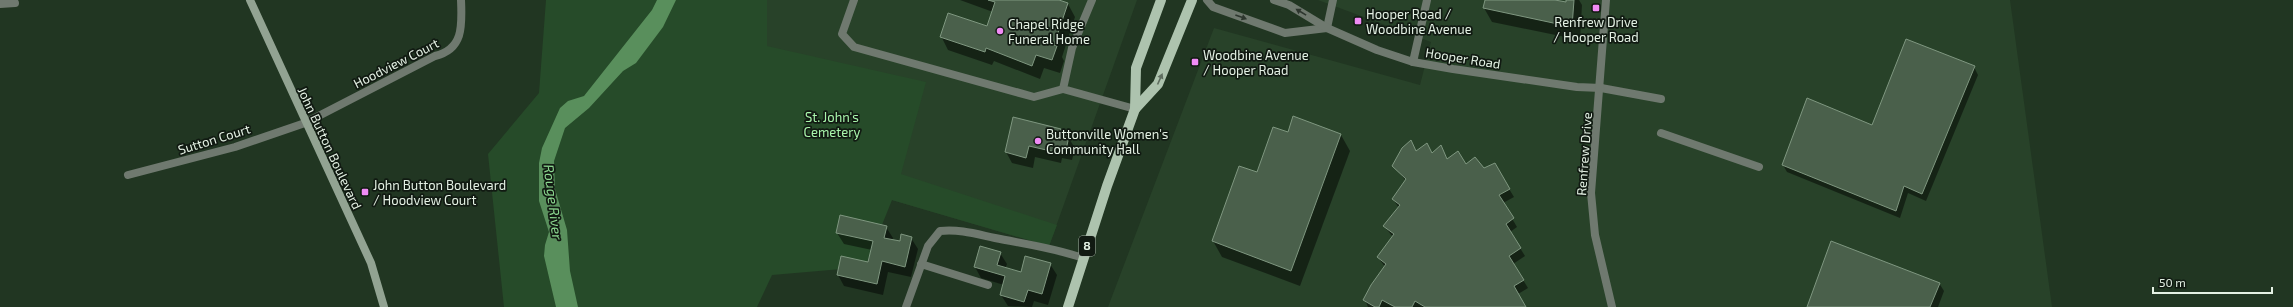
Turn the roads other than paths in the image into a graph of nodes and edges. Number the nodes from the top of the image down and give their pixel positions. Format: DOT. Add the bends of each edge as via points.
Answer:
graph roads {
  1 [pos="250,0"];
  2 [pos="461,0"];
  3 [pos="854,0"];
  4 [pos="1092,0"];
  5 [pos="1161,0"];
  6 [pos="1192,0"];
  7 [pos="1207,0"];
  8 [pos="1274,0"];
  9 [pos="1333,0"];
  10 [pos="1427,0"];
  11 [pos="1606,0"];
  12 [pos="0,4"];
  13 [pos="15,4"];
  14 [pos="1327,28"];
  15 [pos="1414,62"];
  16 [pos="1601,88"];
  17 [pos="1063,89"];
  18 [pos="1661,99"];
  19 [pos="1135,109"];
  20 [pos="305,123"];
  21 [pos="1661,133"];
  22 [pos="1759,166"];
  23 [pos="128,175"];
  24 [pos="1083,258"];
  25 [pos="921,264"];
  26 [pos="988,285"];
  27 [pos="384,307"];
  28 [pos="906,307"];
  29 [pos="1068,307"];
  30 [pos="1612,307"];
  1 -- 20 [label="street, John Button Boulevard"];
  2 -- 20 [label="street, Hoodview Court" via="460,38 444,54 434,56"];
  3 -- 17 [label="street" via="842,34 854,47 1034,97"];
  4 -- 17 [label="street" via="1072,48"];
  5 -- 19 [label="main road, 8" via="1136,68"];
  19 -- 6 [label="main road, 8, one-way" via="1158,84"];
  7 -- 14 [label="street, Hooper Road, one-way" via="1213,6 1285,32"];
  14 -- 8 [label="street, Hooper Road, one-way" via="1289,5"];
  9 -- 14 [label="street"];
  10 -- 15 [label="street"];
  11 -- 16 [label="street, Renfrew Drive"];
  12 -- 13 [label="street"];
  14 -- 15 [label="street, Hooper Road" via="1377,50"];
  15 -- 16 [label="street, Hooper Road" via="1453,70"];
  16 -- 18 [label="street, Hooper Road"];
  16 -- 30 [label="street, Renfrew Drive" via="1591,193 1596,235"];
  17 -- 19 [label="street"];
  19 -- 24 [label="main road, 8"];
  20 -- 23 [label="street, Sutton Court" via="235,147"];
  20 -- 27 [label="street, John Button Boulevard" via="371,263"];
  21 -- 22 [label="street"];
  24 -- 25 [label="street" via="1060,250 952,230 940,231 933,238"];
  24 -- 29 [label="main road, 8"];
  25 -- 26 [label="street"];
  25 -- 28 [label="street"];
}
